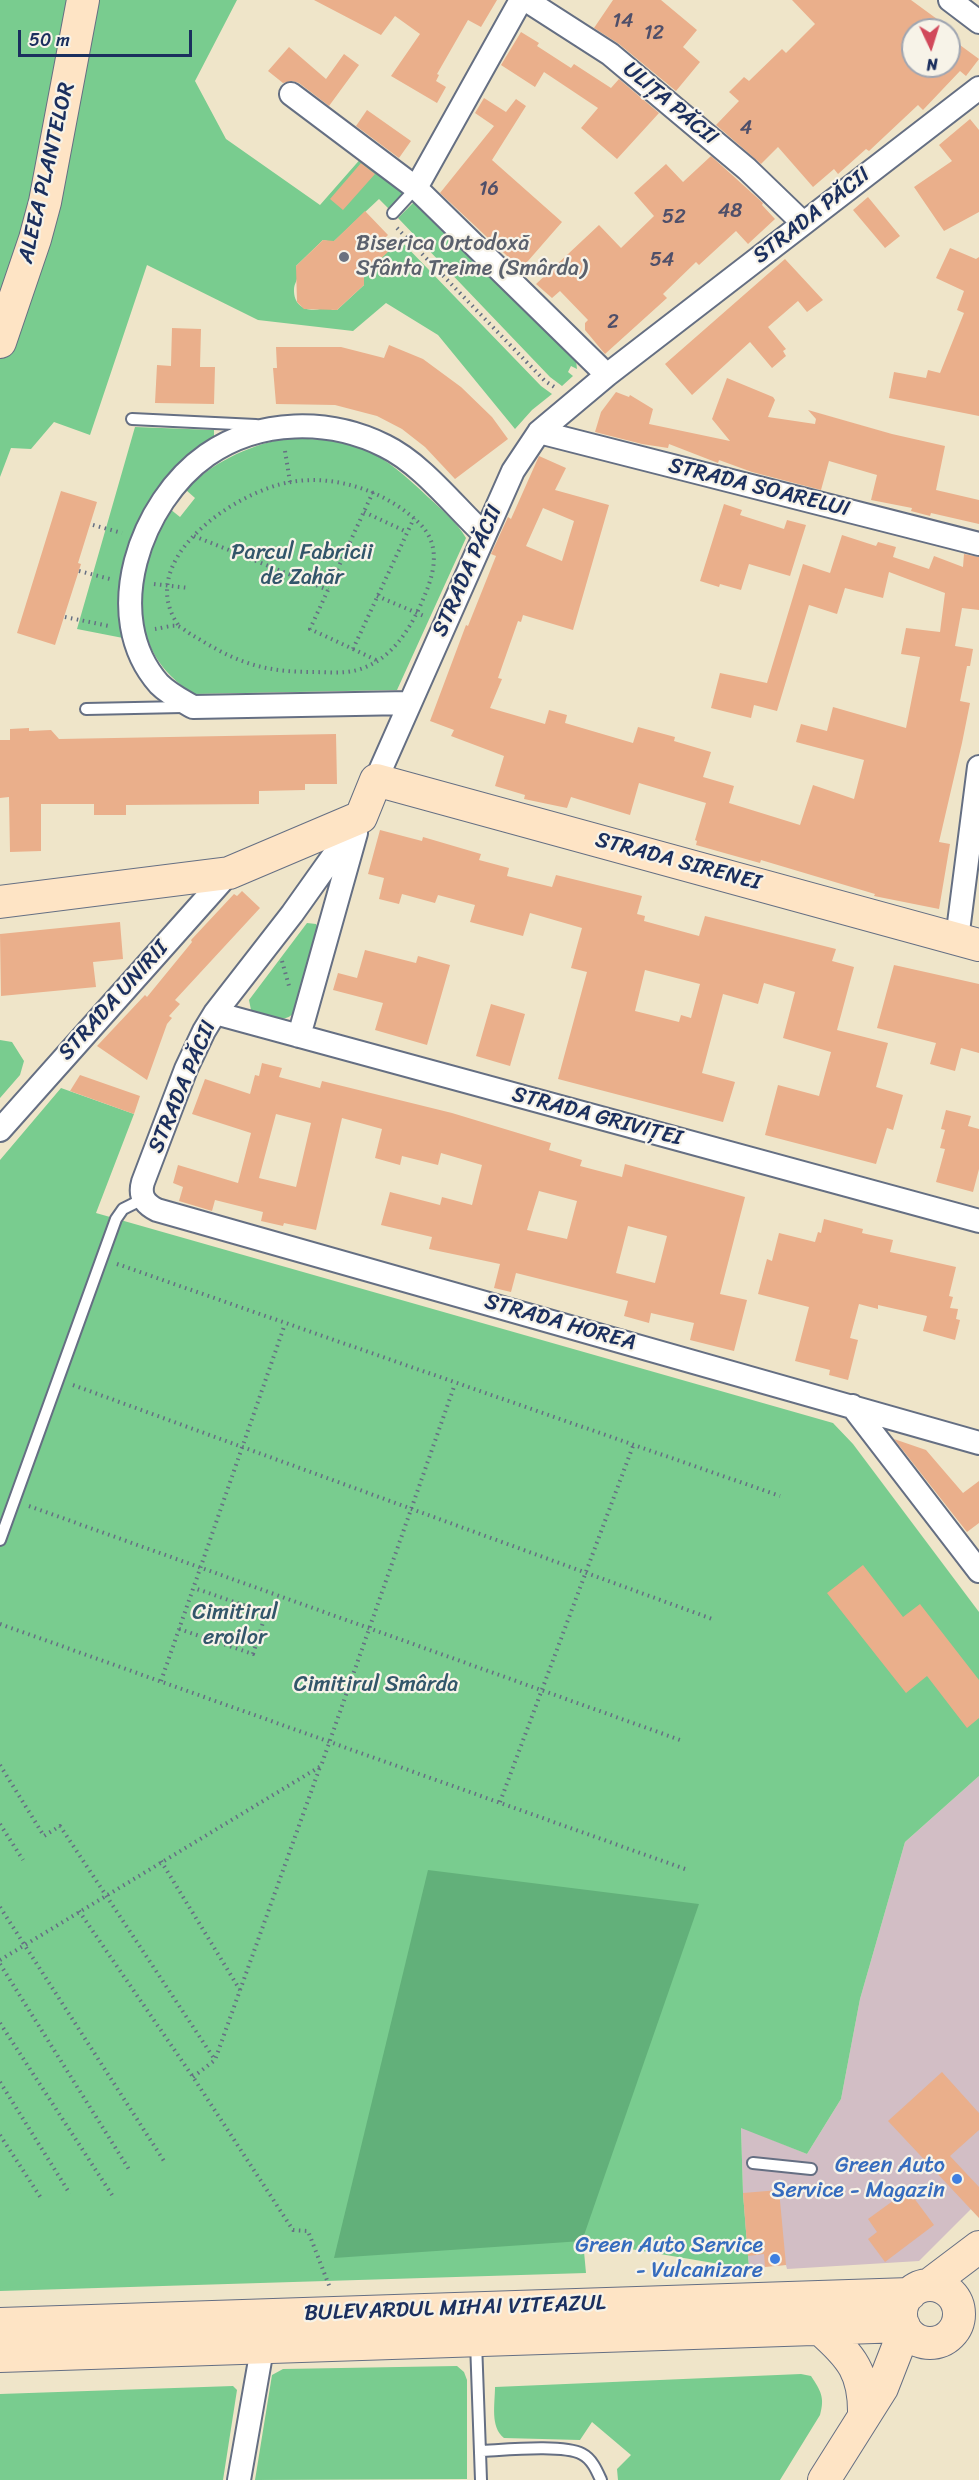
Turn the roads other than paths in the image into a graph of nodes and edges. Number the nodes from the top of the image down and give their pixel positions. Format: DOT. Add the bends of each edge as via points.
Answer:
graph roads {
  1 [pos="83,0"];
  2 [pos="522,0"];
  3 [pos="526,0"];
  4 [pos="950,0"];
  5 [pos="979,22"];
  6 [pos="979,88"];
  7 [pos="291,94"];
  8 [pos="416,188"];
  9 [pos="393,219"];
  10 [pos="803,223"];
  11 [pos="0,342"];
  12 [pos="607,375"];
  13 [pos="132,419"];
  14 [pos="281,426"];
  15 [pos="539,432"];
  16 [pos="484,534"];
  17 [pos="979,544"];
  18 [pos="409,704"];
  19 [pos="193,707"];
  20 [pos="86,710"];
  21 [pos="979,766"];
  22 [pos="376,780"];
  23 [pos="361,817"];
  24 [pos="229,873"];
  25 [pos="0,902"];
  26 [pos="968,942"];
  27 [pos="215,1013"];
  28 [pos="299,1035"];
  29 [pos="0,1130"];
  30 [pos="143,1199"];
  31 [pos="979,1221"];
  32 [pos="852,1406"];
  33 [pos="979,1443"];
  34 [pos="0,1540"];
  35 [pos="979,1571"];
  36 [pos="753,2163"];
  37 [pos="811,2169"];
  38 [pos="979,2247"];
  39 [pos="979,2252"];
  40 [pos="946,2296"];
  41 [pos="0,2324"];
  42 [pos="820,2329"];
  43 [pos="934,2331"];
  44 [pos="476,2341"];
  45 [pos="262,2349"];
  46 [pos="0,2356"];
  47 [pos="864,2416"];
  48 [pos="480,2451"];
  49 [pos="239,2480"];
  50 [pos="481,2480"];
  51 [pos="601,2480"];
  52 [pos="824,2480"];
  1 -- 11 [label="main road, ALEEA PLANTELOR" via="45,202"];
  2 -- 8 [label="street"];
  3 -- 10 [label="street, ULIȚA PĂCII" via="618,60"];
  4 -- 5 [label="street"];
  6 -- 10 [label="street, STRADA PĂCII"];
  7 -- 8 [label="street"];
  8 -- 9 [label="lane"];
  8 -- 12 [label="street"];
  10 -- 12 [label="street, STRADA PĂCII"];
  12 -- 15 [label="street, STRADA PĂCII"];
  13 -- 14 [label="lane"];
  14 -- 16 [label="street" via="332,430 362,436 387,447 421,473"];
  14 -- 19 [label="street" via="243,437 206,456 174,487 143,539 131,597 131,619 138,643 159,684"];
  15 -- 16 [label="street, STRADA PĂCII" via="513,471"];
  15 -- 17 [label="street, STRADA SOARELUI"];
  16 -- 18 [label="street, STRADA PĂCII"];
  18 -- 19 [label="street"];
  18 -- 22 [label="street, STRADA PĂCII"];
  19 -- 20 [label="lane"];
  21 -- 26 [label="street"];
  22 -- 23 [label="main road, STRADA PĂCII"];
  22 -- 26 [label="main road, STRADA SIRENEI"];
  23 -- 24 [label="main road"];
  23 -- 27 [label="street, STRADA PĂCII"];
  23 -- 28 [label="street"];
  24 -- 25 [label="main road"];
  24 -- 29 [label="street, STRADA UNIRII"];
  27 -- 28 [label="street, STRADA GRIVIȚEI"];
  27 -- 30 [label="street, STRADA PĂCII" via="186,1069 143,1182"];
  28 -- 31 [label="street, STRADA GRIVIȚEI"];
  30 -- 32 [label="street, STRADA HOREA" via="157,1210"];
  30 -- 34 [label="lane" via="119,1213"];
  32 -- 33 [label="street, STRADA HOREA"];
  32 -- 35 [label="street"];
  36 -- 37 [label="lane"];
  38 -- 40 [label="main road"];
  39 -- 40 [label="main road"];
  40 -- 41 [label="main road, BULEVARDUL MIHAI VITEAZUL"];
  40 -- 43 [label="main road" via="959,2313"];
  40 -- 43 [label="main road" via="902,2309"];
  42 -- 43 [label="main road, BULEVARDUL MIHAI VITEAZUL"];
  42 -- 44 [label="main road, BULEVARDUL MIHAI VITEAZUL"];
  42 -- 47 [label="main road" via="852,2361 861,2378"];
  43 -- 47 [label="main road" via="882,2388"];
  44 -- 45 [label="main road, BULEVARDUL MIHAI VITEAZUL"];
  44 -- 48 [label="lane"];
  45 -- 46 [label="main road, BULEVARDUL MIHAI VITEAZUL"];
  45 -- 49 [label="street"];
  47 -- 52 [label="main road"];
  48 -- 50 [label="lane"];
  48 -- 51 [label="lane" via="570,2450 585,2455"];
}
